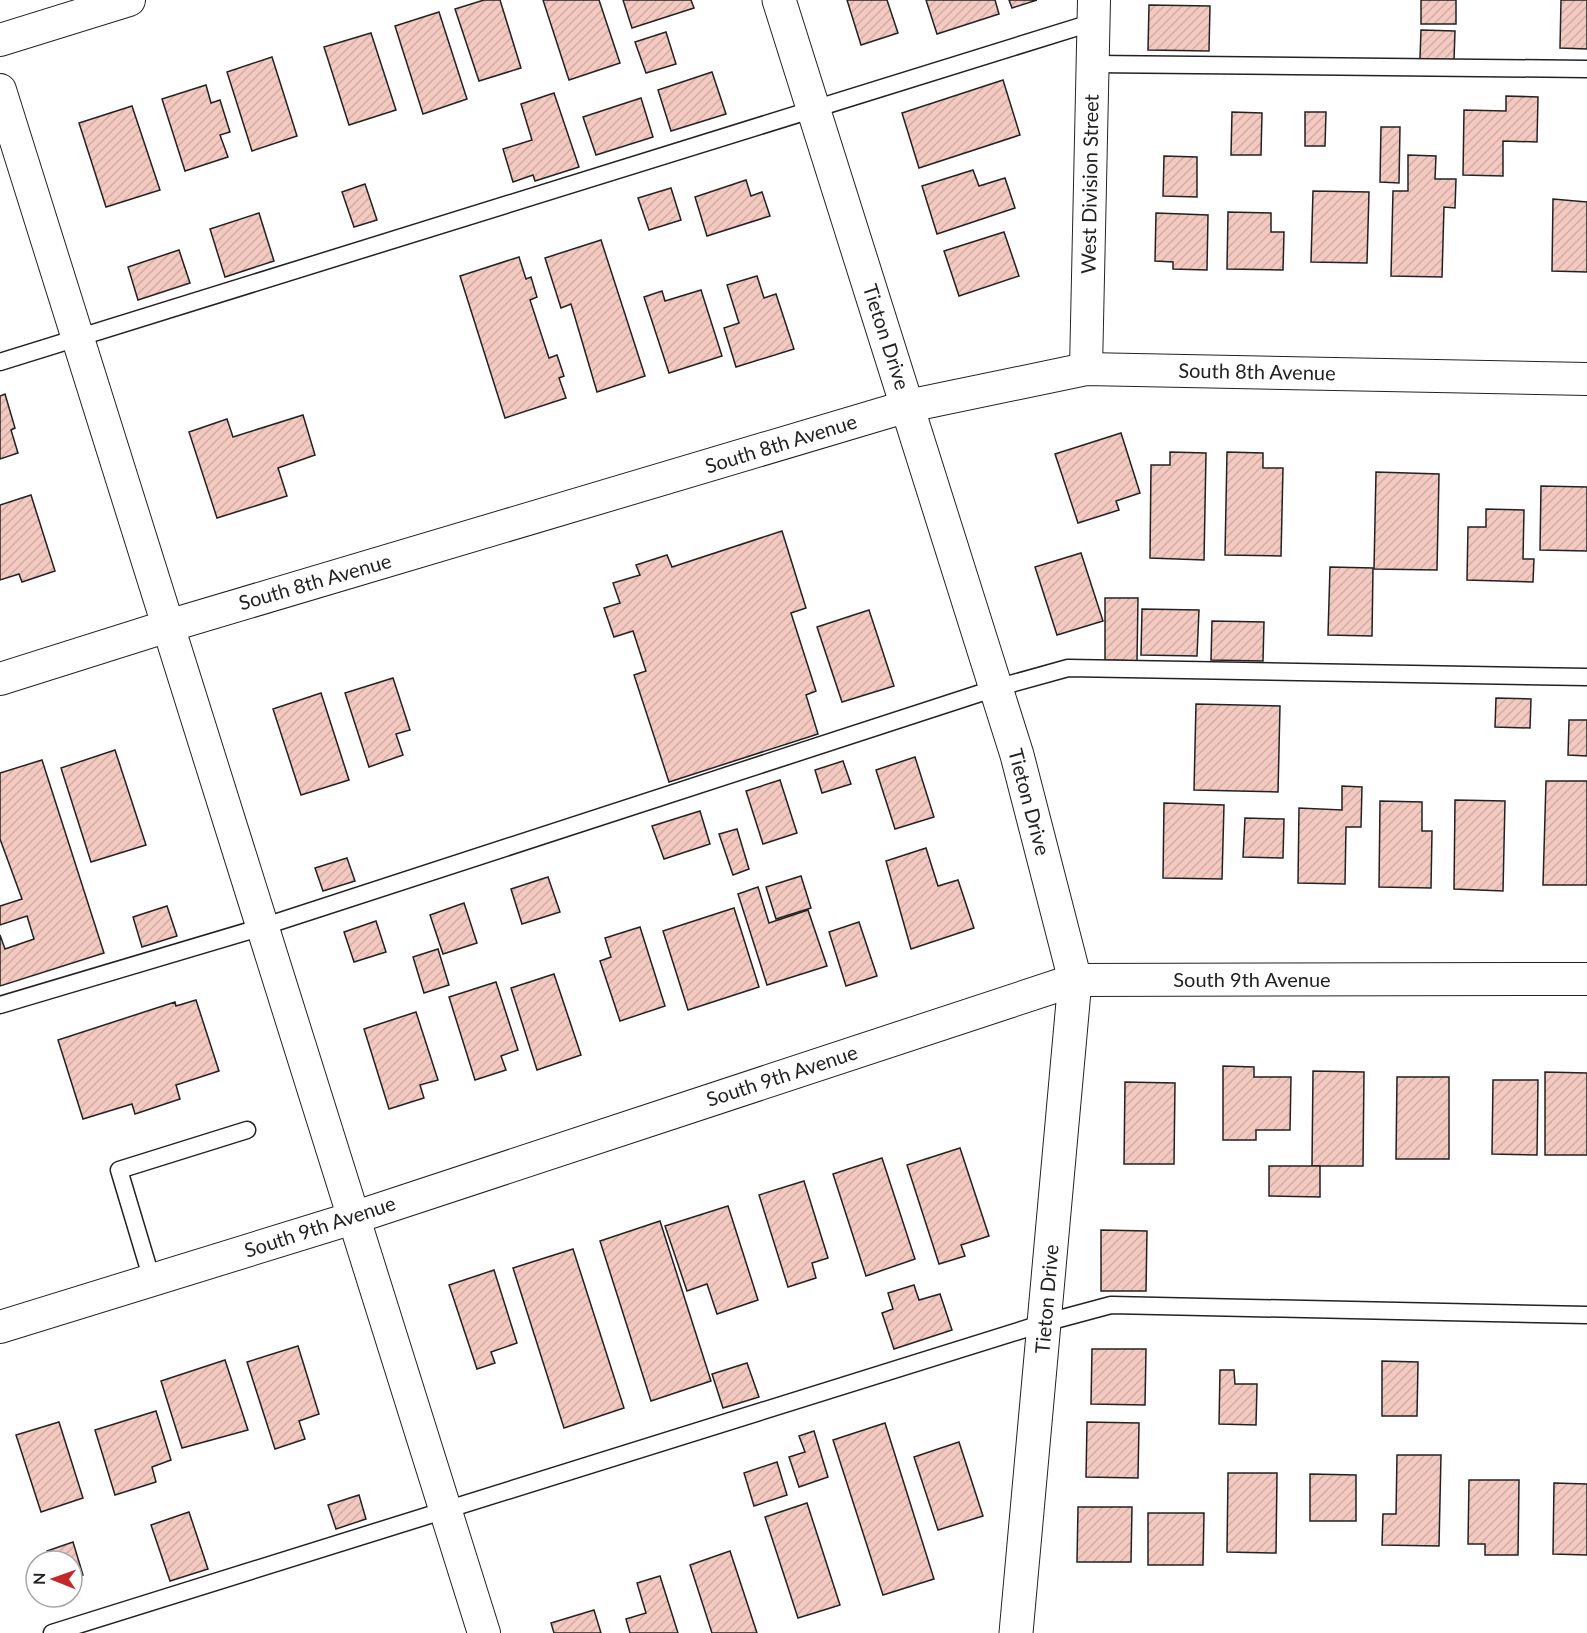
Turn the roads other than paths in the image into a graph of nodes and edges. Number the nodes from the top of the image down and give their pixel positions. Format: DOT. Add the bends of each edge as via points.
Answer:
graph roads {
  1 [pos="129,0"];
  2 [pos="779,0"];
  3 [pos="1094,11"];
  4 [pos="0,40"];
  5 [pos="1093,64"];
  6 [pos="1587,69"];
  7 [pos="0,90"];
  8 [pos="813,109"];
  9 [pos="78,338"];
  10 [pos="0,362"];
  11 [pos="1086,369"];
  12 [pos="1587,379"];
  13 [pos="908,406"];
  14 [pos="168,626"];
  15 [pos="1587,677"];
  16 [pos="0,680"];
  17 [pos="996,688"];
  18 [pos="262,927"];
  19 [pos="1587,979"];
  20 [pos="1075,980"];
  21 [pos="0,1005"];
  22 [pos="246,1130"];
  23 [pos="353,1218"];
  24 [pos="152,1280"];
  25 [pos="1587,1315"];
  26 [pos="1044,1323"];
  27 [pos="0,1327"];
  28 [pos="445,1509"];
  29 [pos="52,1633"];
  30 [pos="484,1633"];
  31 [pos="1016,1633"];
  1 -- 4 [label="street"];
  2 -- 8 [label="main road, Tieton Drive"];
  3 -- 5 [label="street, West Division Street"];
  3 -- 8 [label="lane"];
  5 -- 6 [label="lane"];
  5 -- 11 [label="street, West Division Street"];
  7 -- 9 [label="street"];
  8 -- 9 [label="lane"];
  8 -- 13 [label="main road, Tieton Drive"];
  9 -- 10 [label="lane"];
  9 -- 14 [label="street"];
  11 -- 12 [label="street, South 8th Avenue"];
  11 -- 13 [label="street, South 8th Avenue"];
  13 -- 14 [label="street, South 8th Avenue"];
  13 -- 17 [label="main road, Tieton Drive"];
  14 -- 16 [label="street, South 8th Avenue"];
  14 -- 18 [label="street"];
  15 -- 17 [label="lane" via="1068,668"];
  17 -- 18 [label="lane"];
  17 -- 20 [label="main road, Tieton Drive"];
  18 -- 21 [label="lane"];
  18 -- 23 [label="street"];
  19 -- 20 [label="street, South 9th Avenue"];
  20 -- 23 [label="street, South 9th Avenue"];
  20 -- 26 [label="main road, Tieton Drive"];
  22 -- 24 [label="lane" via="118,1170"];
  23 -- 24 [label="street, South 9th Avenue"];
  23 -- 28 [label="street"];
  24 -- 27 [label="street, South 9th Avenue"];
  25 -- 26 [label="lane" via="1111,1305"];
  26 -- 28 [label="lane"];
  26 -- 31 [label="main road, Tieton Drive"];
  28 -- 29 [label="lane"];
  28 -- 30 [label="street"];
}
